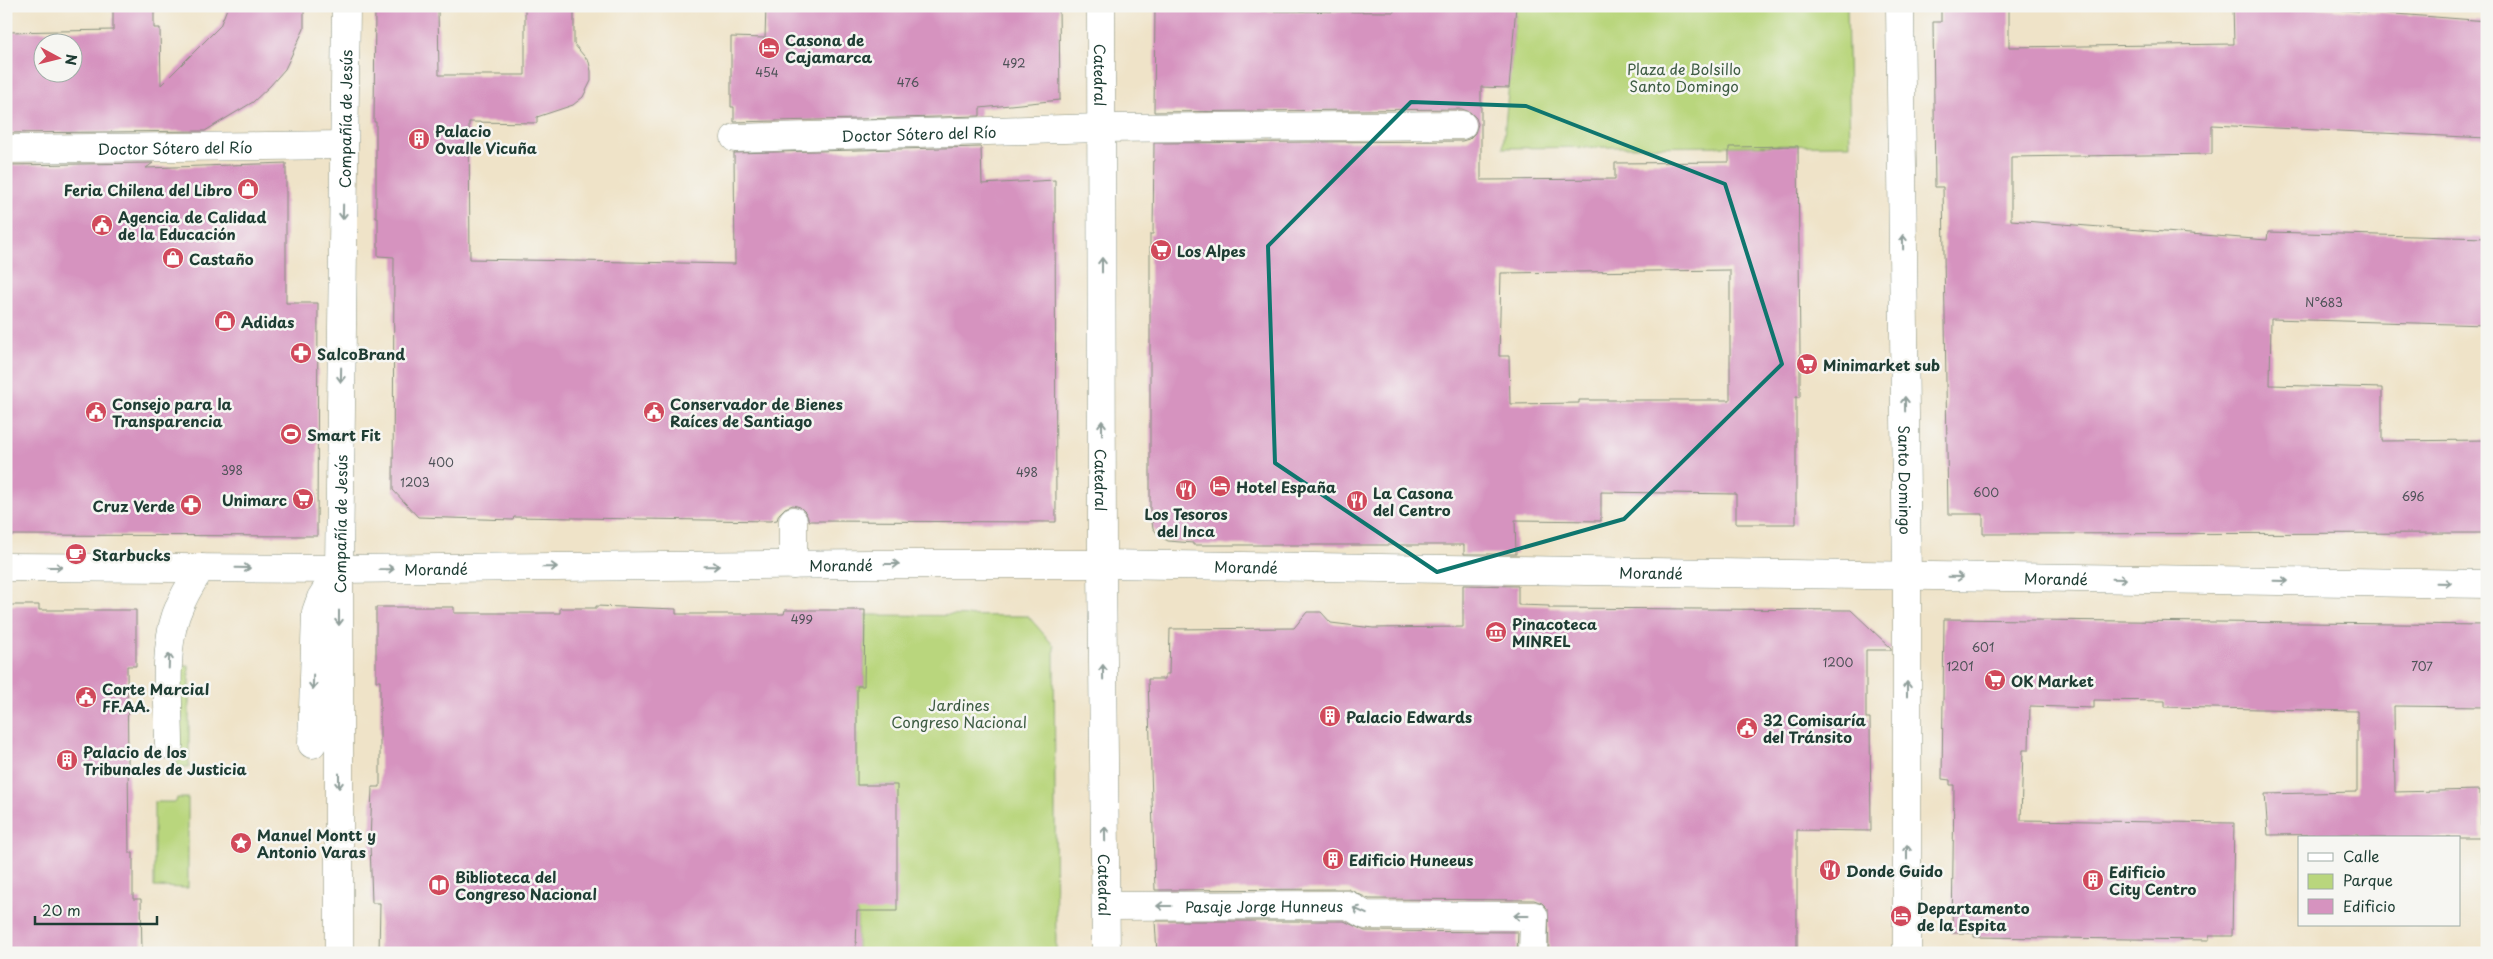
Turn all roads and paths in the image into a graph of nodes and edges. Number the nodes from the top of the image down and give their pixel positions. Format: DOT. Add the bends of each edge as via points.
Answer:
graph roads {
  1 [pos="346,6"];
  2 [pos="1101,6"];
  3 [pos="1900,6"];
  4 [pos="1462,125"];
  5 [pos="1101,128"];
  6 [pos="735,138"];
  7 [pos="344,145"];
  8 [pos="6,149"];
  9 [pos="793,521"];
  10 [pos="1102,564"];
  11 [pos="792,565"];
  12 [pos="6,567"];
  13 [pos="201,568"];
  14 [pos="339,569"];
  15 [pos="1907,577"];
  16 [pos="2487,584"];
  17 [pos="312,744"];
  18 [pos="169,745"];
  19 [pos="1106,906"];
  20 [pos="339,953"];
  21 [pos="1106,953"];
  22 [pos="1533,953"];
  23 [pos="1907,953"];
  1 -- 7 [label="street, Compañía de Jesús"];
  2 -- 5 [label="street, Catedral"];
  15 -- 3 [label="street, Santo Domingo, one-way"];
  4 -- 5 [label="street, Doctor Sótero del Río"];
  5 -- 6 [label="street, Doctor Sótero del Río"];
  10 -- 5 [label="street, Catedral, one-way"];
  7 -- 8 [label="street, Doctor Sótero del Río"];
  7 -- 14 [label="street, Compañía de Jesús, one-way"];
  9 -- 11 [label="street"];
  11 -- 10 [label="street, Morandé, one-way"];
  10 -- 15 [label="street, Morandé"];
  19 -- 10 [label="street, Catedral, one-way"];
  14 -- 11 [label="street, Morandé, one-way"];
  12 -- 13 [label="street, Morandé, one-way"];
  13 -- 14 [label="street, Morandé, one-way"];
  18 -- 13 [label="street, one-way" via="172,632 186,591"];
  14 -- 17 [label="street, one-way" via="316,612"];
  14 -- 20 [label="street, Compañía de Jesús, one-way"];
  15 -- 16 [label="street, Morandé, one-way"];
  23 -- 15 [label="street, Santo Domingo, one-way"];
  19 -- 21 [label="street, Catedral"];
  22 -- 19 [label="street, Pasaje Jorge Hunneus, one-way" via="1534,916 1365,915 1348,906"];
}
